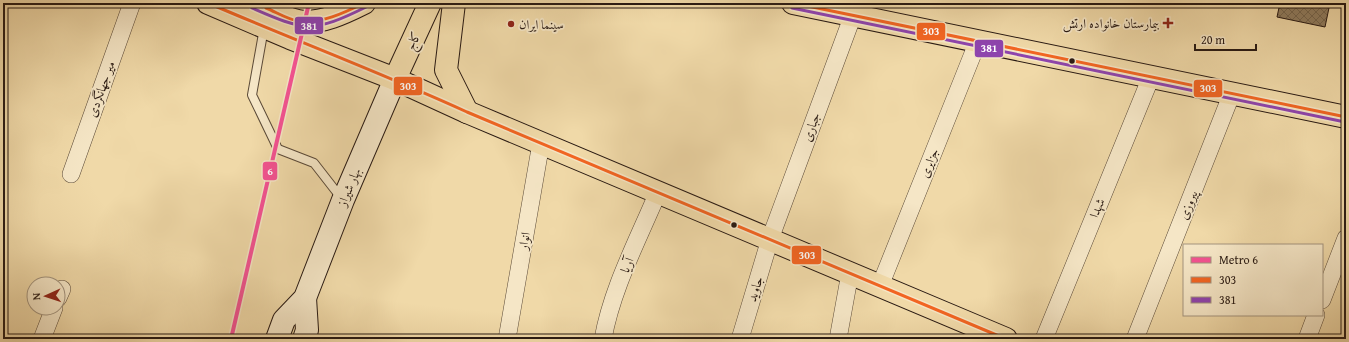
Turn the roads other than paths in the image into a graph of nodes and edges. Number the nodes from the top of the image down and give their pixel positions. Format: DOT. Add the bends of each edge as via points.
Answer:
graph roads {
  1 [pos="132,3"];
  2 [pos="208,3"];
  3 [pos="254,3"];
  4 [pos="364,3"];
  5 [pos="430,3"];
  6 [pos="454,3"];
  7 [pos="793,3"];
  8 [pos="853,15"];
  9 [pos="264,27"];
  10 [pos="978,41"];
  11 [pos="1151,76"];
  12 [pos="395,78"];
  13 [pos="1232,93"];
  14 [pos="467,112"];
  15 [pos="1346,117"];
  16 [pos="541,143"];
  17 [pos="71,174"];
  18 [pos="658,192"];
  19 [pos="343,200"];
  20 [pos="1346,238"];
  21 [pos="770,239"];
  22 [pos="850,273"];
  23 [pos="880,286"];
  24 [pos="1323,297"];
  25 [pos="305,298"];
  26 [pos="51,316"];
  27 [pos="1316,316"];
  28 [pos="42,339"];
  29 [pos="277,339"];
  30 [pos="304,339"];
  31 [pos="507,339"];
  32 [pos="603,339"];
  33 [pos="740,339"];
  34 [pos="838,339"];
  35 [pos="1006,339"];
  36 [pos="1044,339"];
  37 [pos="1135,339"];
  38 [pos="1307,339"];
  1 -- 17 [label="street, میر جهانگردی"];
  2 -- 9 [label="main road"];
  3 -- 4 [label="main road" via="298,21 334,16"];
  5 -- 12 [label="main road, کاج"];
  6 -- 14 [label="main road" via="446,70"];
  7 -- 8 [label="main road"];
  8 -- 10 [label="main road"];
  8 -- 21 [label="street, جباری"];
  9 -- 12 [label="main road"];
  9 -- 19 [label="lane" via="252,95 278,149 314,163"];
  10 -- 11 [label="main road"];
  10 -- 23 [label="street, جزایری"];
  11 -- 13 [label="main road"];
  11 -- 36 [label="street, شهدا"];
  12 -- 14 [label="main road"];
  12 -- 19 [label="main road, بهار شیراز"];
  13 -- 15 [label="main road"];
  13 -- 37 [label="street, پیروزی"];
  14 -- 16 [label="main road"];
  16 -- 18 [label="main road"];
  16 -- 31 [label="street, انوار"];
  18 -- 21 [label="main road"];
  18 -- 32 [label="street, آریا" via="614,298"];
  19 -- 25 [label="main road, بهار شیراز"];
  20 -- 24 [label="street"];
  21 -- 22 [label="main road"];
  21 -- 33 [label="street, جاوید"];
  22 -- 23 [label="main road"];
  22 -- 34 [label="street"];
  23 -- 35 [label="main road"];
  25 -- 29 [label="main road, بهار شیراز" via="284,320"];
  25 -- 30 [label="main road, بهار شیراز" via="307,330"];
  26 -- 28 [label="street"];
  27 -- 38 [label="street"];
}
